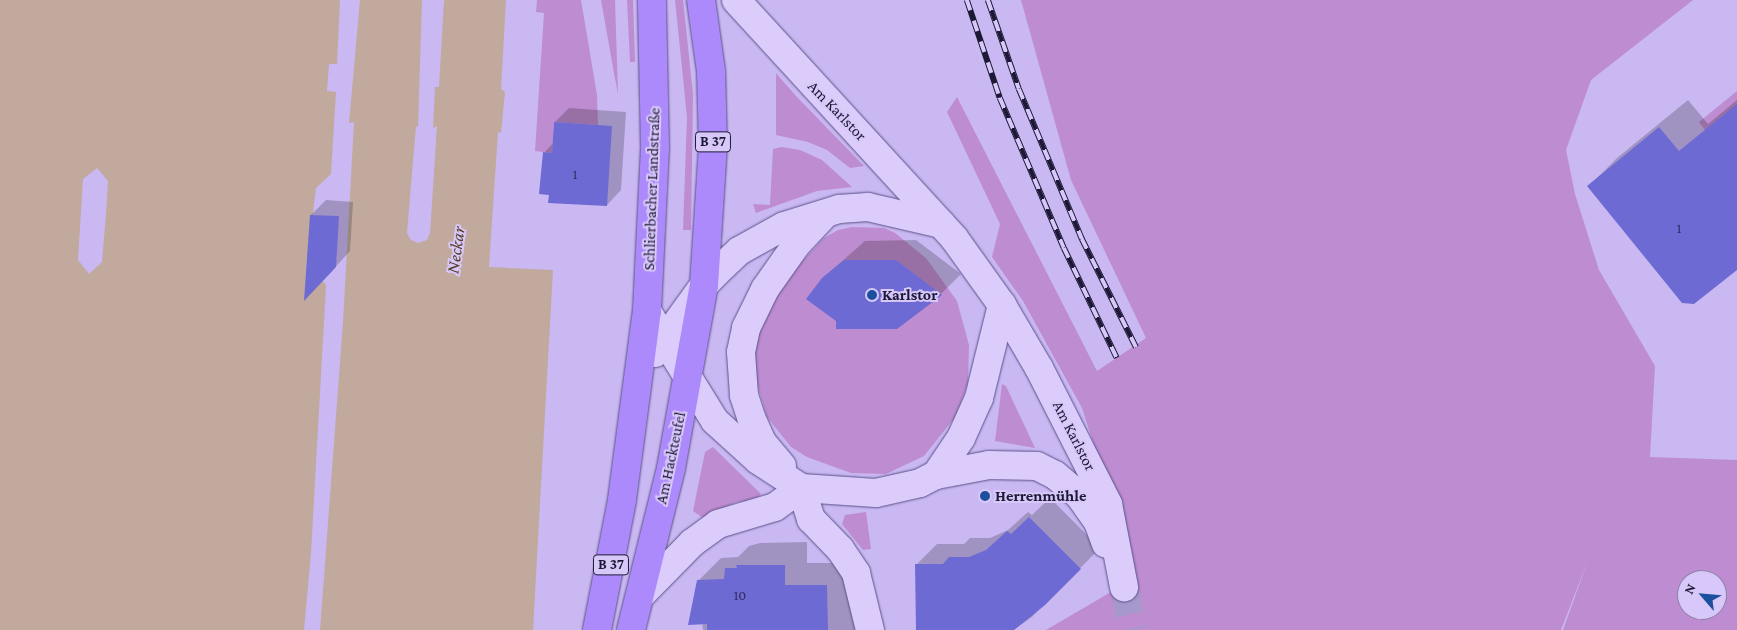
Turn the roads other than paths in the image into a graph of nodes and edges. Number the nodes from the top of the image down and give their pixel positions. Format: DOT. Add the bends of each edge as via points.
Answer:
graph roads {
  1 [pos="652,0"];
  2 [pos="702,0"];
  3 [pos="736,0"];
  4 [pos="826,213"];
  5 [pos="941,224"];
  6 [pos="704,285"];
  7 [pos="1002,304"];
  8 [pos="647,311"];
  9 [pos="662,341"];
  10 [pos="640,377"];
  11 [pos="687,380"];
  12 [pos="936,475"];
  13 [pos="801,488"];
  14 [pos="640,596"];
  15 [pos="597,630"];
  16 [pos="631,630"];
  17 [pos="870,630"];
  1 -- 8 [label="main road, Schlierbacher Landstraße / B 37" via="654,148"];
  2 -- 6 [label="main road, B 37" via="711,72 713,146"];
  3 -- 5 [label="main road, Am Karlstor"];
  4 -- 5 [label="main road" via="868,207"];
  4 -- 6 [label="main road" via="766,234 739,252"];
  4 -- 13 [label="main road" via="796,245 765,289 746,328 741,352 744,395 762,442"];
  5 -- 7 [label="main road, Am Karlstor"];
  6 -- 9 [label="main road"];
  6 -- 11 [label="main road, Am Hackteufel / B 37"];
  7 -- 12 [label="main road" via="979,398 960,438"];
  7 -- 12 [label="main road, Am Karlstor" via="1039,368 1108,504 1124,587 1098,522 1079,495 1055,475 1037,466 1018,463"];
  8 -- 9 [label="main road"];
  8 -- 10 [label="main road, Schlierbacher Landstraße / B 37"];
  9 -- 10 [label="main road"];
  9 -- 11 [label="main road"];
  10 -- 15 [label="main road, B 37" via="612,559"];
  11 -- 13 [label="main road" via="715,421 734,440"];
  11 -- 14 [label="main road, Am Hackteufel / B 37" via="671,468"];
  12 -- 13 [label="main road, Am Karlstor" via="920,483 876,493"];
  13 -- 14 [label="main road" via="775,506 718,524 692,543"];
  13 -- 17 [label="main road" via="811,519 840,548 856,573"];
  14 -- 16 [label="main road, Am Hackteufel / B 37"];
}
